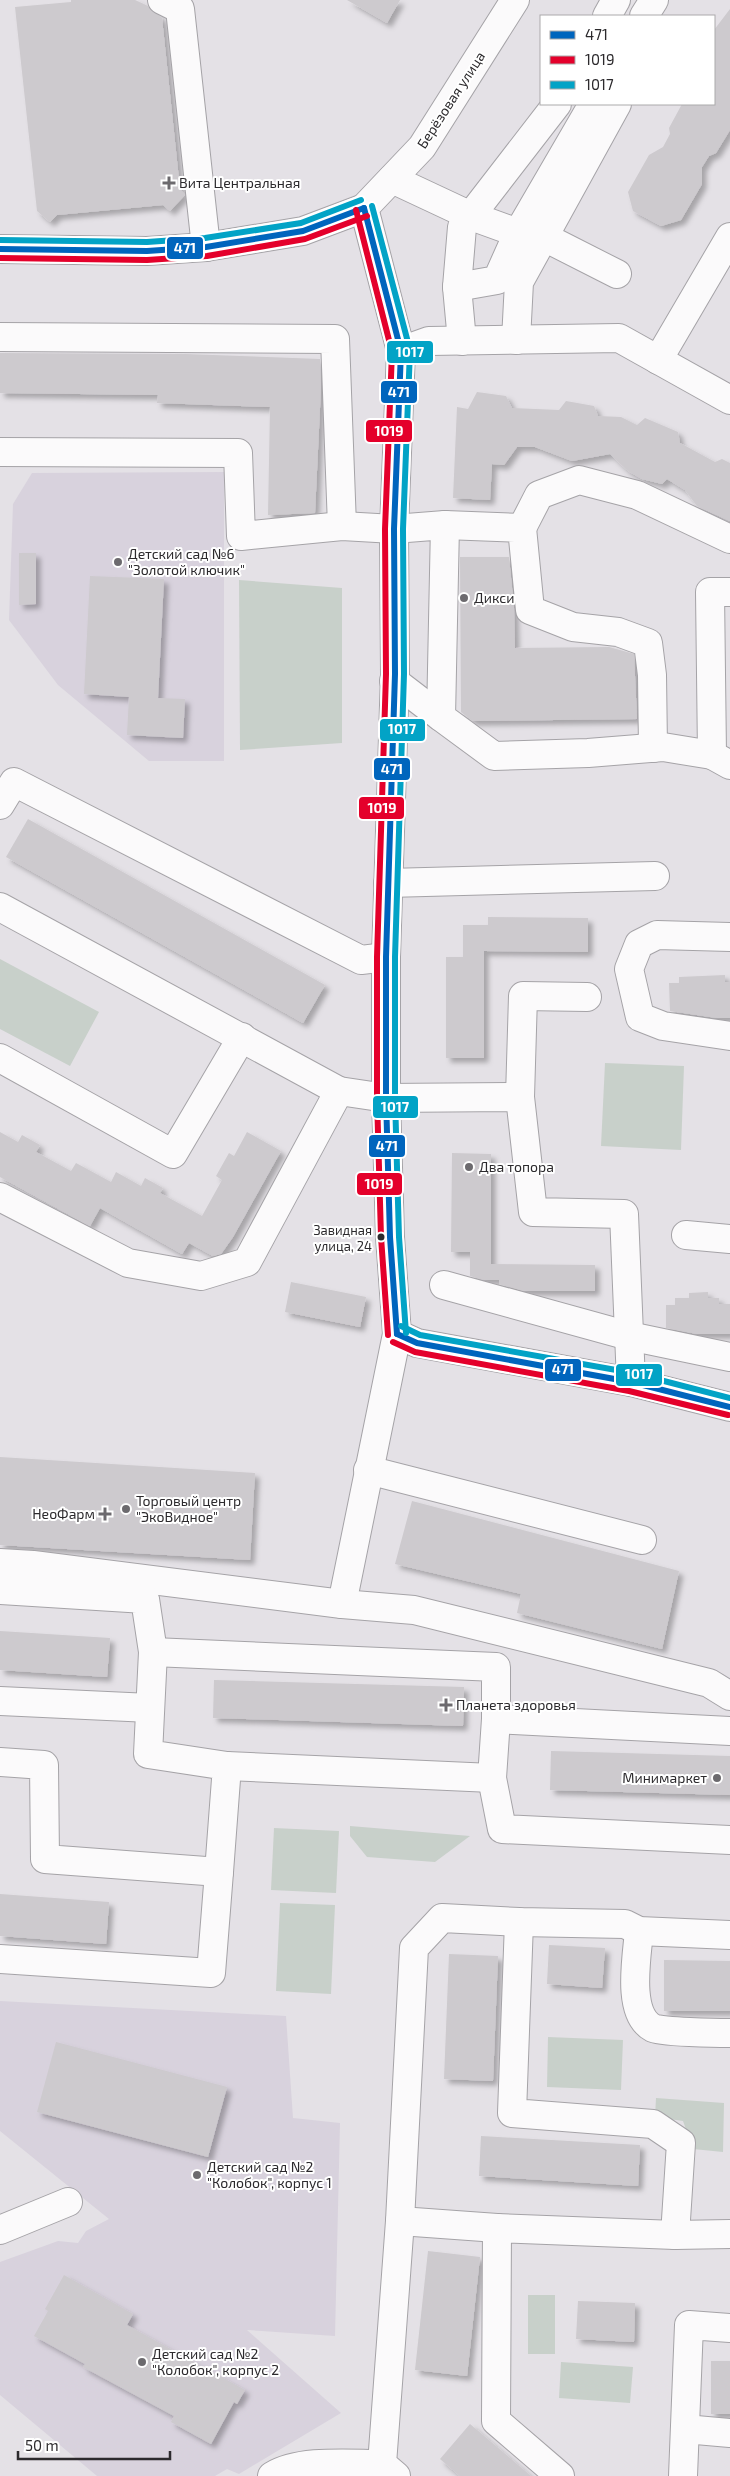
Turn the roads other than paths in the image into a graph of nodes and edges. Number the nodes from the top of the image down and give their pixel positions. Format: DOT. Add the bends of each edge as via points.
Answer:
graph roads {
  1 [pos="162,0"];
  2 [pos="515,0"];
  3 [pos="616,0"];
  4 [pos="654,0"];
  5 [pos="674,0"];
  6 [pos="608,15"];
  7 [pos="645,15"];
  8 [pos="666,15"];
  9 [pos="556,105"];
  10 [pos="593,105"];
  11 [pos="616,105"];
  12 [pos="392,179"];
  13 [pos="364,208"];
  14 [pos="471,216"];
  15 [pos="531,235"];
  16 [pos="730,237"];
  17 [pos="206,247"];
  18 [pos="0,249"];
  19 [pos="617,274"];
  20 [pos="457,287"];
  21 [pos="0,337"];
  22 [pos="516,340"];
  23 [pos="462,341"];
  24 [pos="401,351"];
  25 [pos="658,360"];
  26 [pos="730,400"];
  27 [pos="0,452"];
  28 [pos="342,526"];
  29 [pos="444,526"];
  30 [pos="522,528"];
  31 [pos="394,529"];
  32 [pos="730,539"];
  33 [pos="730,592"];
  34 [pos="394,681"];
  35 [pos="441,717"];
  36 [pos="653,748"];
  37 [pos="721,760"];
  38 [pos="0,805"];
  39 [pos="656,876"];
  40 [pos="388,883"];
  41 [pos="0,907"];
  42 [pos="730,937"];
  43 [pos="386,956"];
  44 [pos="587,997"];
  45 [pos="730,1036"];
  46 [pos="242,1037"];
  47 [pos="0,1058"];
  48 [pos="339,1091"];
  49 [pos="520,1097"];
  50 [pos="386,1098"];
  51 [pos="0,1197"];
  52 [pos="686,1235"];
  53 [pos="730,1239"];
  54 [pos="444,1285"];
  55 [pos="397,1334"];
  56 [pos="629,1336"];
  57 [pos="730,1357"];
  58 [pos="631,1382"];
  59 [pos="730,1407"];
  60 [pos="368,1470"];
  61 [pos="642,1540"];
  62 [pos="0,1563"];
  63 [pos="0,1590"];
  64 [pos="342,1604"];
  65 [pos="498,1629"];
  66 [pos="153,1652"];
  67 [pos="496,1667"];
  68 [pos="730,1696"];
  69 [pos="0,1701"];
  70 [pos="150,1708"];
  71 [pos="496,1719"];
  72 [pos="730,1731"];
  73 [pos="0,1762"];
  74 [pos="227,1766"];
  75 [pos="492,1778"];
  76 [pos="730,1840"];
  77 [pos="219,1872"];
  78 [pos="519,1922"];
  79 [pos="639,1930"];
  80 [pos="730,1935"];
  81 [pos="0,1959"];
  82 [pos="730,2034"];
  83 [pos="68,2202"];
  84 [pos="400,2221"];
  85 [pos="497,2228"];
  86 [pos="0,2230"];
  87 [pos="730,2234"];
  88 [pos="674,2235"];
  89 [pos="730,2328"];
  90 [pos="685,2429"];
  91 [pos="730,2433"];
  92 [pos="389,2470"];
  93 [pos="272,2476"];
  94 [pos="560,2476"];
  95 [pos="683,2476"];
  1 -- 17 [label="street" via="180,9"];
  2 -- 12 [label="street, Берёзовая улица" via="422,148"];
  3 -- 6 [label="street"];
  4 -- 7 [label="street"];
  5 -- 8 [label="street"];
  9 -- 14 [label="street"];
  10 -- 15 [label="street"];
  11 -- 15 [label="street"];
  12 -- 13 [label="street, Берёзовая улица"];
  12 -- 14 [label="street"];
  13 -- 17 [label="street, Берёзовая улица" via="303,231"];
  13 -- 24 [label="street"];
  14 -- 15 [label="street"];
  14 -- 20 [label="street" via="462,227"];
  15 -- 19 [label="street"];
  15 -- 20 [label="street" via="497,280"];
  15 -- 22 [label="street" via="519,282"];
  16 -- 25 [label="street"];
  17 -- 18 [label="street, Берёзовая улица" via="147,251"];
  20 -- 23 [label="street"];
  21 -- 28 [label="street" via="335,339"];
  22 -- 23 [label="street"];
  22 -- 25 [label="street" via="619,338"];
  23 -- 24 [label="street" via="429,341"];
  24 -- 31 [label="street"];
  25 -- 26 [label="street"];
  27 -- 28 [label="street" via="238,453 241,536"];
  28 -- 31 [label="street"];
  29 -- 30 [label="street"];
  29 -- 31 [label="street"];
  29 -- 35 [label="street"];
  30 -- 32 [label="street" via="539,495 579,480 638,495"];
  30 -- 36 [label="street" via="530,610 573,627 618,632 648,644 652,675"];
  31 -- 34 [label="street"];
  33 -- 37 [label="street" via="710,592"];
  34 -- 35 [label="street"];
  34 -- 40 [label="street"];
  35 -- 36 [label="street" via="494,756 588,754"];
  36 -- 37 [label="street" via="663,747"];
  38 -- 43 [label="street" via="14,782 361,960"];
  39 -- 40 [label="street"];
  40 -- 43 [label="street"];
  41 -- 46 [label="street"];
  42 -- 45 [label="street" via="657,935 639,944 628,969 640,1017 663,1026"];
  43 -- 50 [label="street"];
  44 -- 49 [label="street" via="523,996"];
  46 -- 47 [label="street" via="173,1154"];
  46 -- 48 [label="street"];
  48 -- 50 [label="street"];
  48 -- 51 [label="street" via="248,1262 201,1276 128,1263"];
  49 -- 50 [label="street"];
  49 -- 56 [label="street" via="533,1212 624,1214"];
  50 -- 55 [label="street"];
  52 -- 53 [label="street"];
  54 -- 56 [label="street"];
  55 -- 58 [label="street" via="417,1343"];
  55 -- 60 [label="street"];
  56 -- 57 [label="street"];
  56 -- 58 [label="street"];
  58 -- 59 [label="street"];
  60 -- 61 [label="street"];
  60 -- 64 [label="street"];
  62 -- 64 [label="street"];
  63 -- 66 [label="street" via="145,1599"];
  64 -- 65 [label="street" via="414,1610"];
  65 -- 67 [label="street"];
  65 -- 68 [label="street" via="709,1683"];
  66 -- 67 [label="street"];
  66 -- 70 [label="street"];
  67 -- 71 [label="street"];
  69 -- 70 [label="street"];
  70 -- 74 [label="street" via="148,1754"];
  71 -- 72 [label="street"];
  71 -- 75 [label="street"];
  73 -- 77 [label="street" via="44,1765 45,1859"];
  74 -- 75 [label="street"];
  74 -- 77 [label="street"];
  75 -- 76 [label="street" via="502,1829"];
  77 -- 81 [label="street" via="211,1973"];
  78 -- 79 [label="street" via="626,1924"];
  78 -- 84 [label="street" via="442,1918 414,1948"];
  78 -- 88 [label="street" via="512,2113 653,2124 680,2143"];
  79 -- 80 [label="street"];
  79 -- 82 [label="street" via="635,1986 640,2016 654,2029"];
  83 -- 86 [label="street"];
  84 -- 85 [label="street"];
  84 -- 92 [label="street"];
  85 -- 88 [label="street"];
  85 -- 94 [label="street" via="496,2421"];
  87 -- 88 [label="street"];
  89 -- 90 [label="street" via="689,2326"];
  90 -- 91 [label="street"];
  90 -- 95 [label="street"];
  92 -- 93 [label="street" via="333,2464 299,2467"];
}
